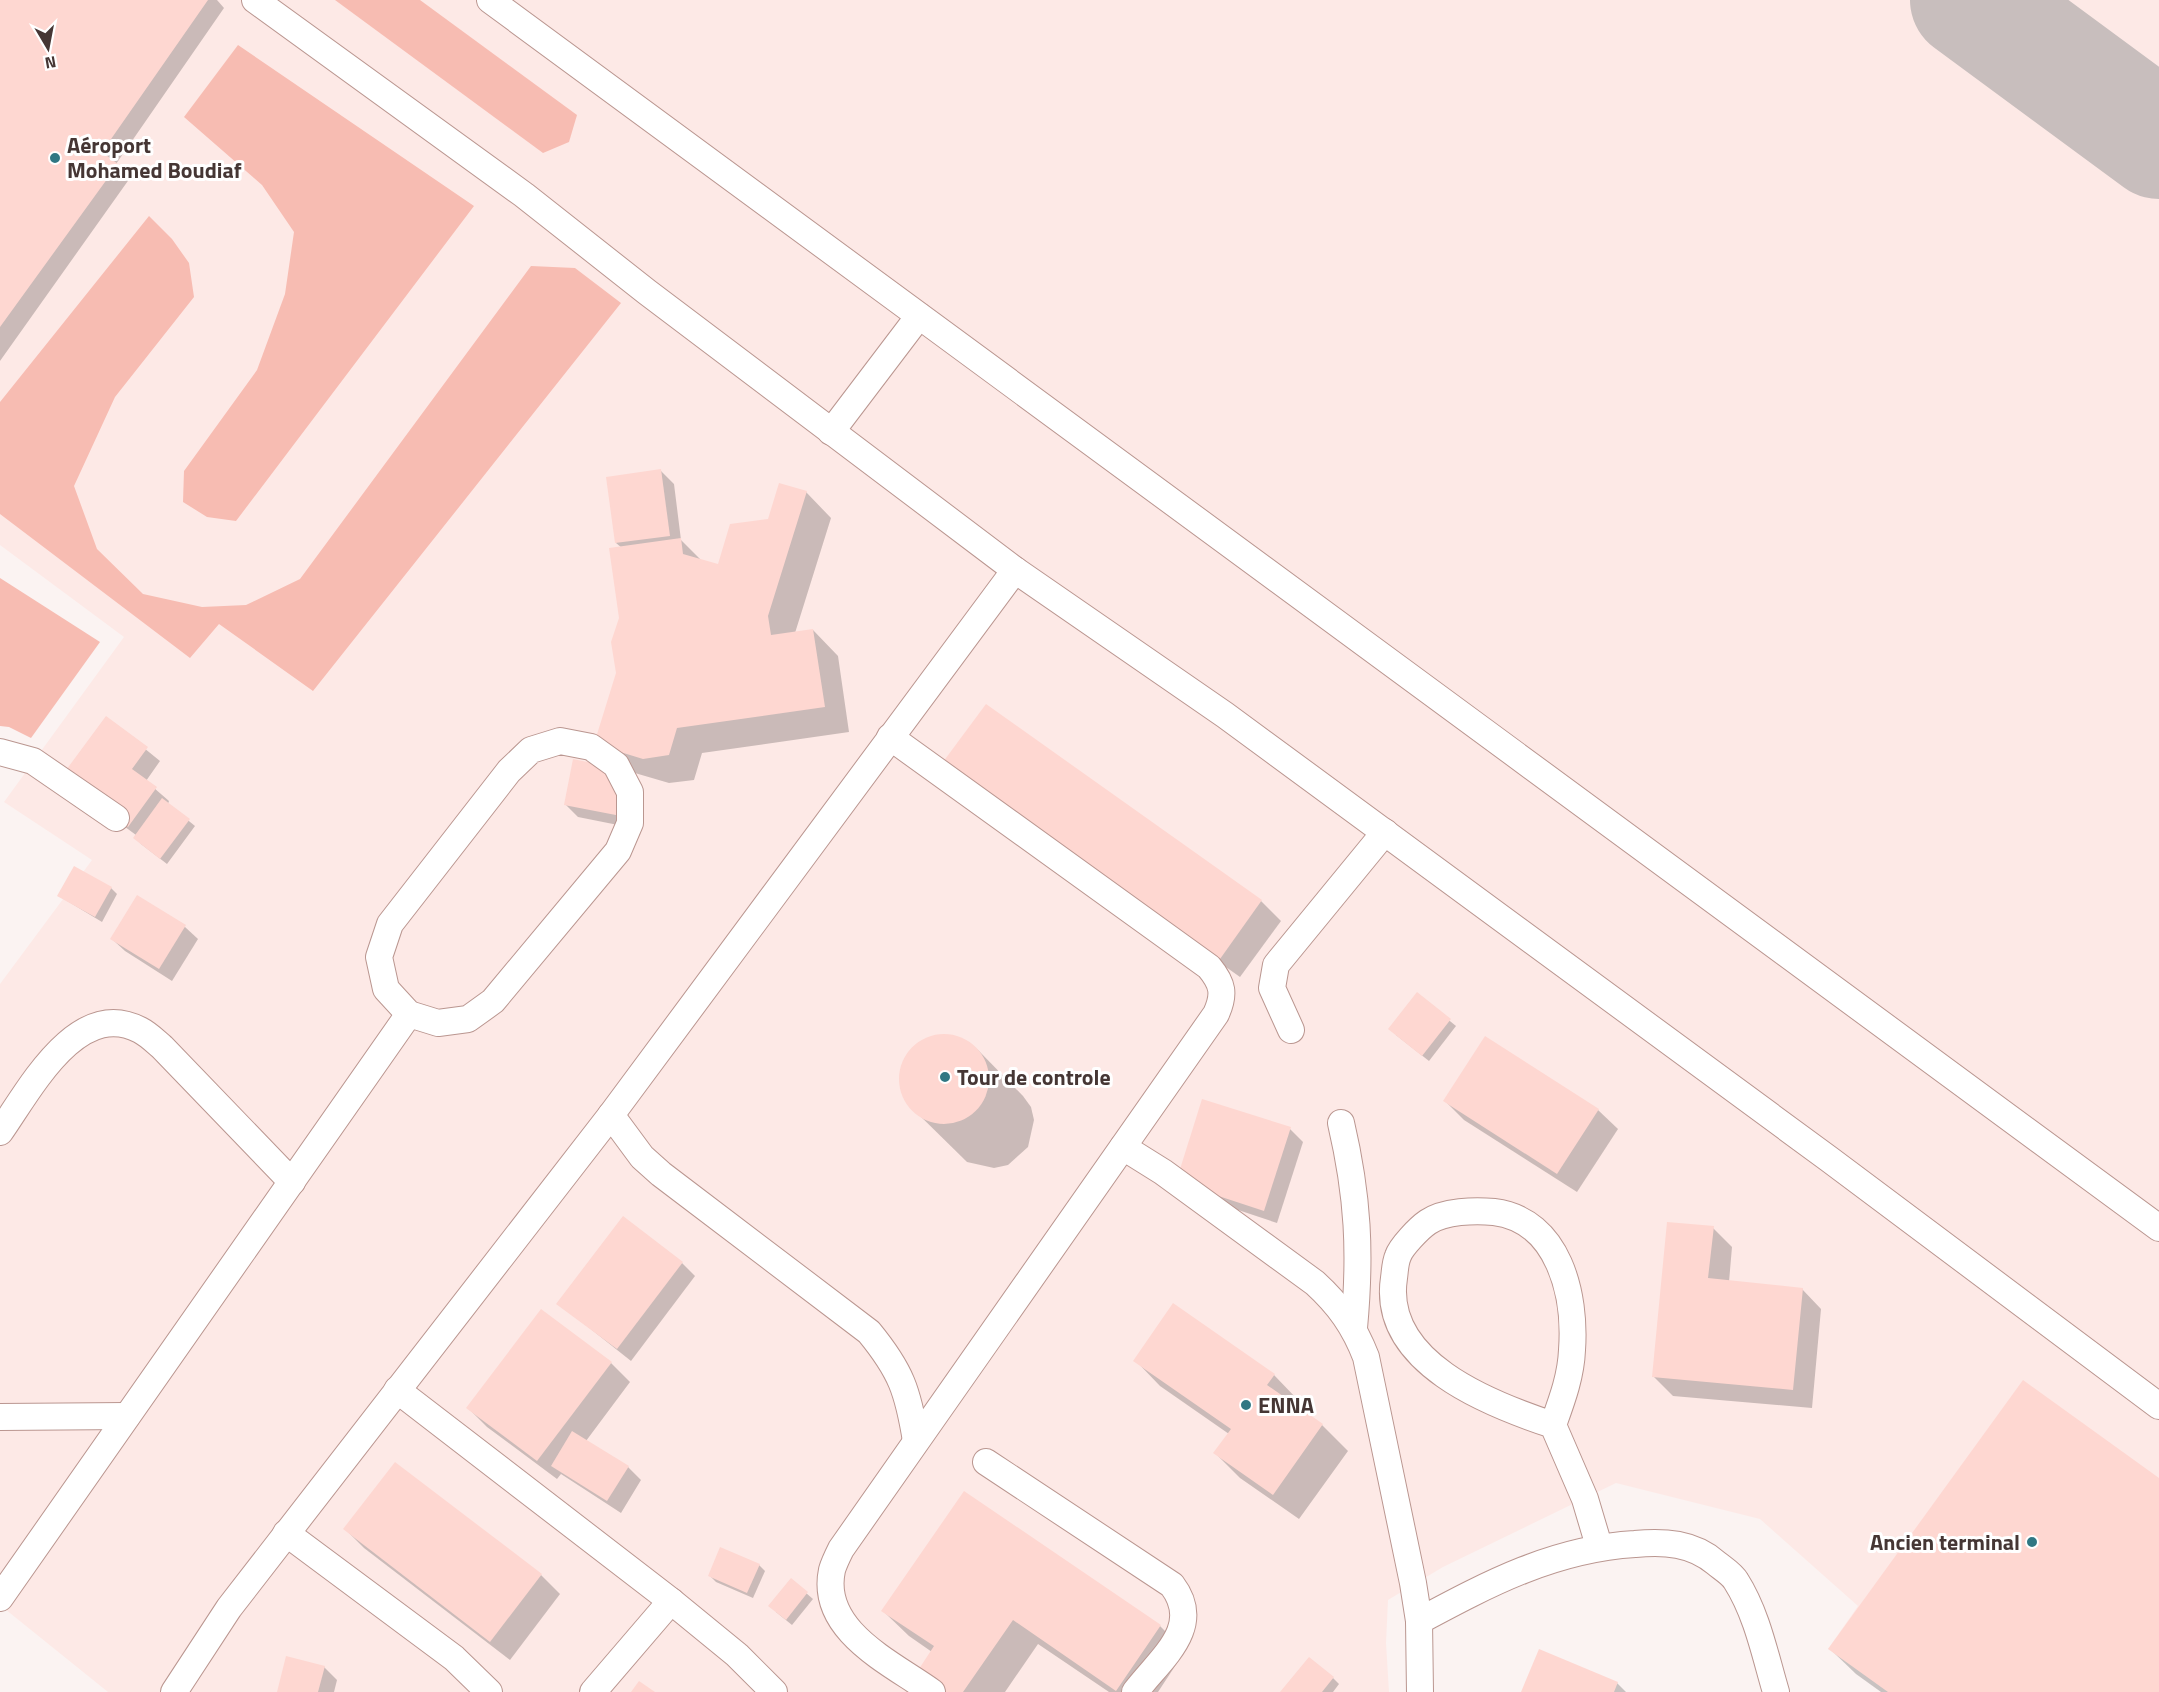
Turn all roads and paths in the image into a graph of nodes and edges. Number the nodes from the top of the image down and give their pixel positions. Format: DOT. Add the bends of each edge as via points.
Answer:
graph roads {
  1 [pos="255,0"];
  2 [pos="490,0"];
  3 [pos="919,316"];
  4 [pos="831,432"];
  5 [pos="1016,570"];
  6 [pos="890,737"];
  7 [pos="0,752"];
  8 [pos="116,818"];
  9 [pos="1385,832"];
  10 [pos="409,1014"];
  11 [pos="1291,1030"];
  12 [pos="611,1115"];
  13 [pos="1341,1123"];
  14 [pos="0,1132"];
  15 [pos="1123,1147"];
  16 [pos="292,1182"];
  17 [pos="2159,1228"];
  18 [pos="1354,1328"];
  19 [pos="398,1390"];
  20 [pos="2159,1407"];
  21 [pos="127,1416"];
  22 [pos="0,1417"];
  23 [pos="1553,1425"];
  24 [pos="916,1441"];
  25 [pos="986,1462"];
  26 [pos="286,1533"];
  27 [pos="1599,1546"];
  28 [pos="0,1598"];
  29 [pos="671,1602"];
  30 [pos="1419,1621"];
  31 [pos="174,1692"];
  32 [pos="489,1692"];
  33 [pos="593,1692"];
  34 [pos="774,1692"];
  35 [pos="932,1692"];
  36 [pos="1135,1692"];
  37 [pos="1420,1692"];
  38 [pos="1776,1692"];
  1 -- 4 [label="lane" via="524,195"];
  2 -- 3 [label="lane"];
  3 -- 4 [label="lane"];
  3 -- 17 [label="lane"];
  4 -- 5 [label="lane"];
  5 -- 6 [label="lane"];
  5 -- 9 [label="lane"];
  6 -- 12 [label="lane"];
  6 -- 15 [label="lane" via="1209,967 1220,980 1223,998 1216,1014"];
  7 -- 8 [label="lane" via="33,761"];
  9 -- 11 [label="lane" via="1276,965 1272,988"];
  9 -- 20 [label="lane"];
  10 -- 10 [label="lane" via="438,1023 468,1019 493,1001 618,851 630,823 630,792 616,765 591,747 561,741 531,750 509,771 390,924 379,957 386,989"];
  10 -- 16 [label="lane"];
  12 -- 19 [label="lane"];
  12 -- 24 [label="lane" via="642,1157 661,1174 869,1332 893,1362 909,1398"];
  13 -- 18 [label="lane" via="1358,1224"];
  14 -- 16 [label="lane" via="60,1048 83,1030 111,1023 139,1029 162,1047"];
  15 -- 18 [label="lane" via="1315,1282 1337,1303"];
  15 -- 24 [label="lane"];
  16 -- 21 [label="lane"];
  18 -- 30 [label="lane" via="1366,1357"];
  19 -- 26 [label="lane"];
  19 -- 29 [label="lane"];
  21 -- 22 [label="lane"];
  21 -- 28 [label="lane"];
  23 -- 23 [label="lane" via="1566,1389 1572,1313 1565,1276 1545,1239 1512,1215 1471,1210 1428,1222 1398,1254 1391,1296 1406,1338 1434,1368 1471,1392"];
  23 -- 27 [label="lane" via="1585,1499"];
  24 -- 35 [label="lane" via="841,1549 832,1570 831,1593 838,1616 852,1635"];
  25 -- 36 [label="lane" via="1172,1585 1182,1598 1186,1615 1183,1631"];
  26 -- 31 [label="lane" via="229,1608"];
  26 -- 32 [label="lane" via="454,1658"];
  27 -- 30 [label="lane" via="1552,1558 1490,1583"];
  27 -- 38 [label="lane" via="1663,1542 1702,1552 1736,1579 1757,1626"];
  29 -- 33 [label="lane"];
  29 -- 34 [label="lane" via="737,1655"];
  30 -- 37 [label="lane"];
}
